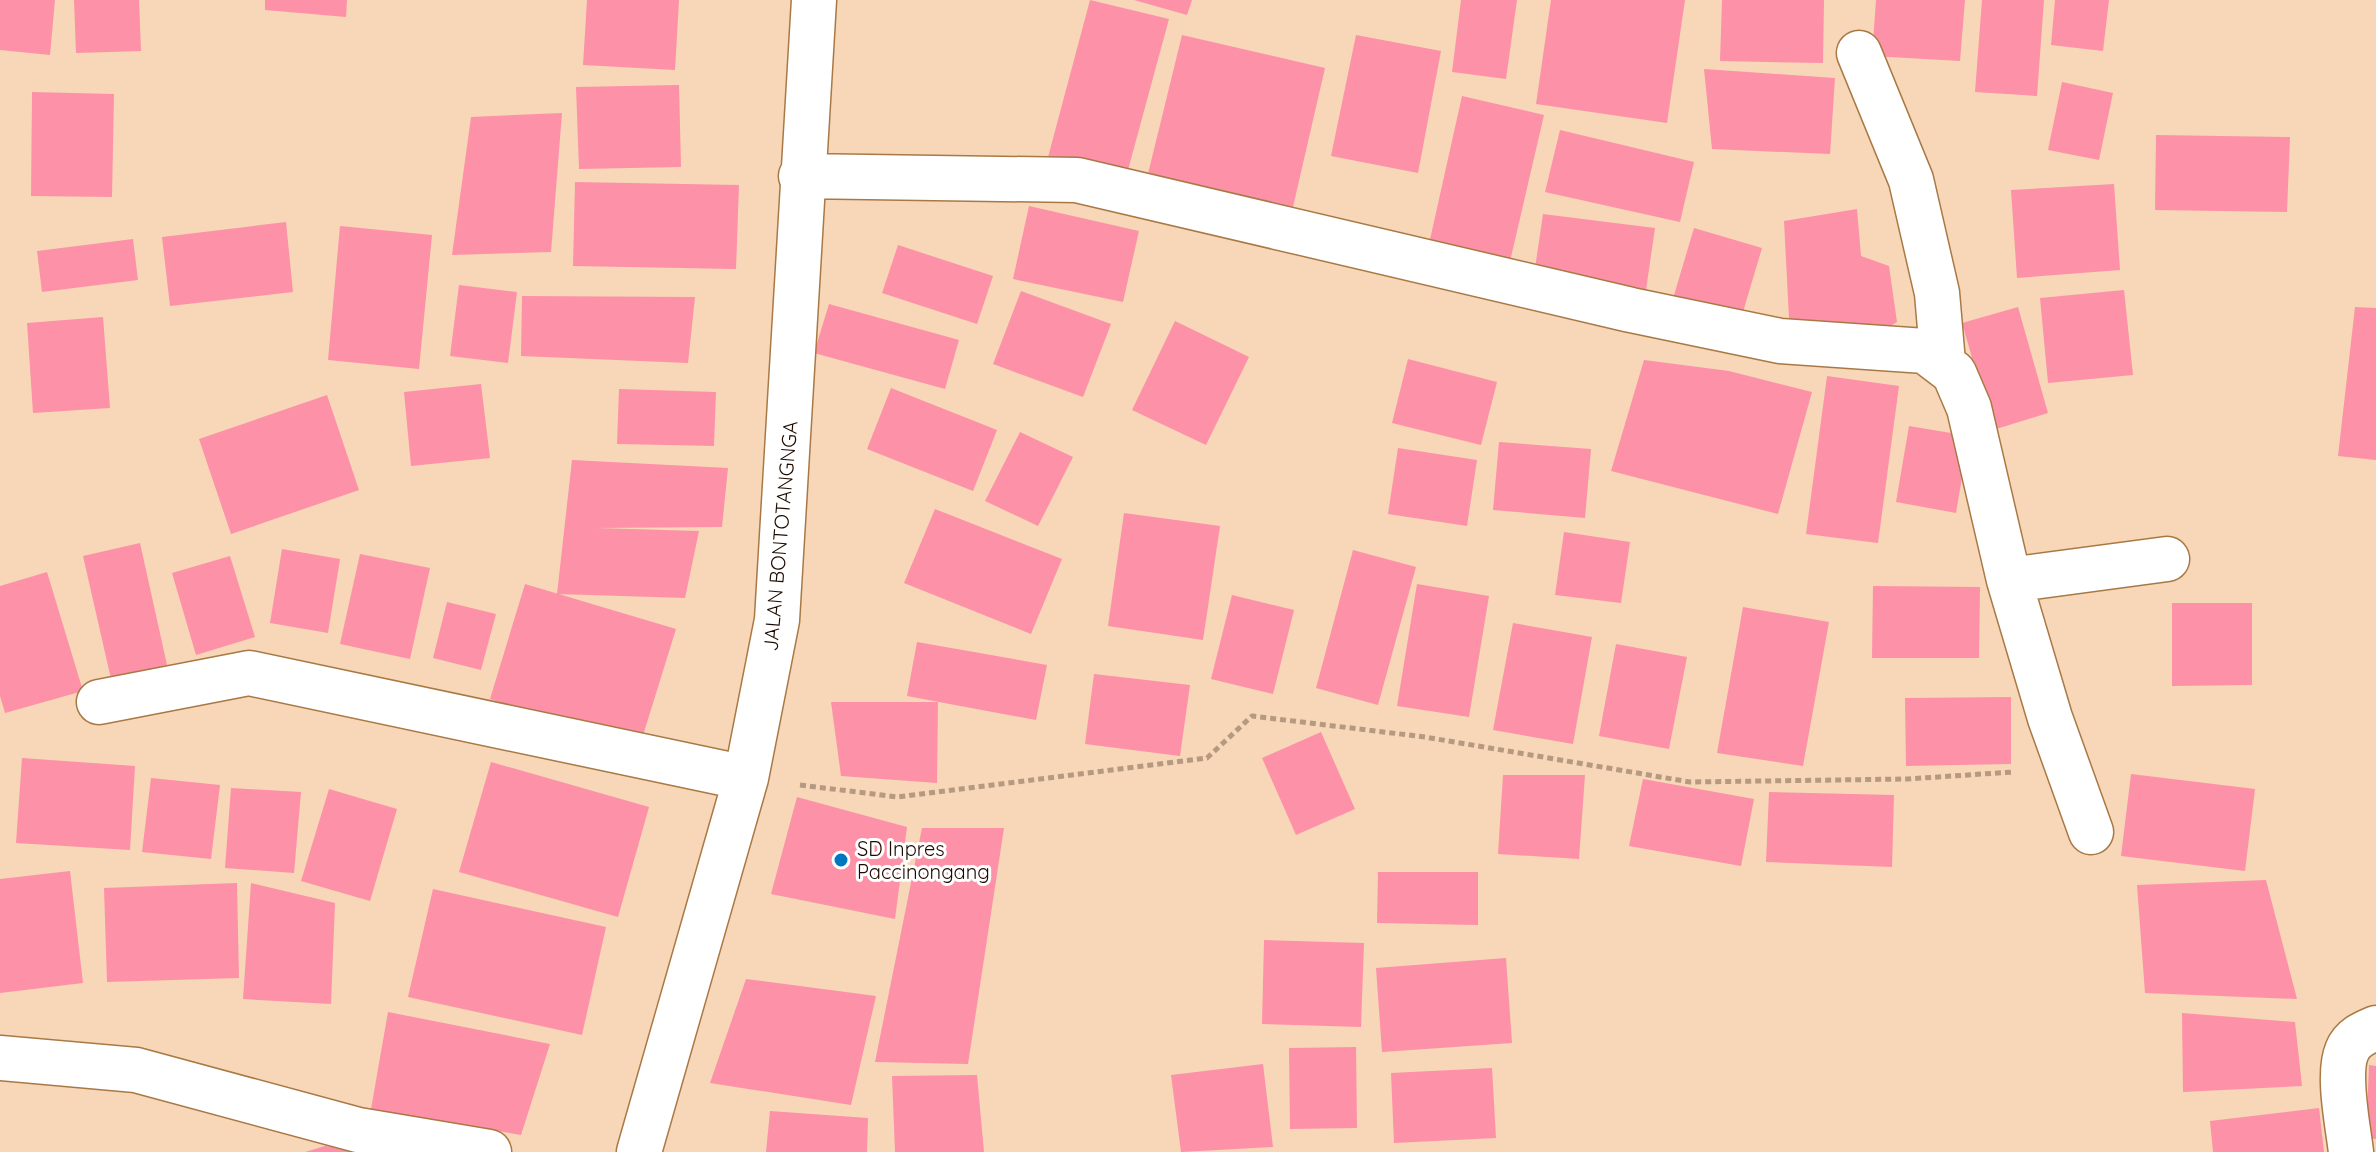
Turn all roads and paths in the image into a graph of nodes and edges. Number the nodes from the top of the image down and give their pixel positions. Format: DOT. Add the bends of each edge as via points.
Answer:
graph roads {
  1 [pos="814,0"];
  2 [pos="1859,53"];
  3 [pos="801,176"];
  4 [pos="1943,363"];
  5 [pos="2167,559"];
  6 [pos="2009,580"];
  7 [pos="99,702"];
  8 [pos="2069,769"];
  9 [pos="746,778"];
  10 [pos="2091,832"];
  11 [pos="2376,1028"];
  12 [pos="0,1058"];
  13 [pos="489,1152"];
  14 [pos="639,1152"];
  15 [pos="2351,1152"];
  1 -- 3 [label="street, JALAN BONTOTANGNGA"];
  2 -- 4 [label="street" via="1911,180 1937,293"];
  3 -- 4 [label="street" via="1077,180 1631,310 1780,341 1925,351"];
  3 -- 9 [label="street, JALAN BONTOTANGNGA" via="777,620"];
  4 -- 6 [label="street" via="1954,373 1969,408"];
  5 -- 6 [label="street"];
  6 -- 8 [label="street"];
  7 -- 9 [label="street" via="249,673"];
  8 -- 9 [label="path" via="1907,779 1690,782 1425,737 1252,716 1207,758 898,797"];
  8 -- 10 [label="street"];
  9 -- 14 [label="street, JALAN BONTOTANGNGA"];
  11 -- 15 [label="street" via="2357,1037 2343,1065"];
  12 -- 13 [label="street" via="136,1070 358,1130"];
}
